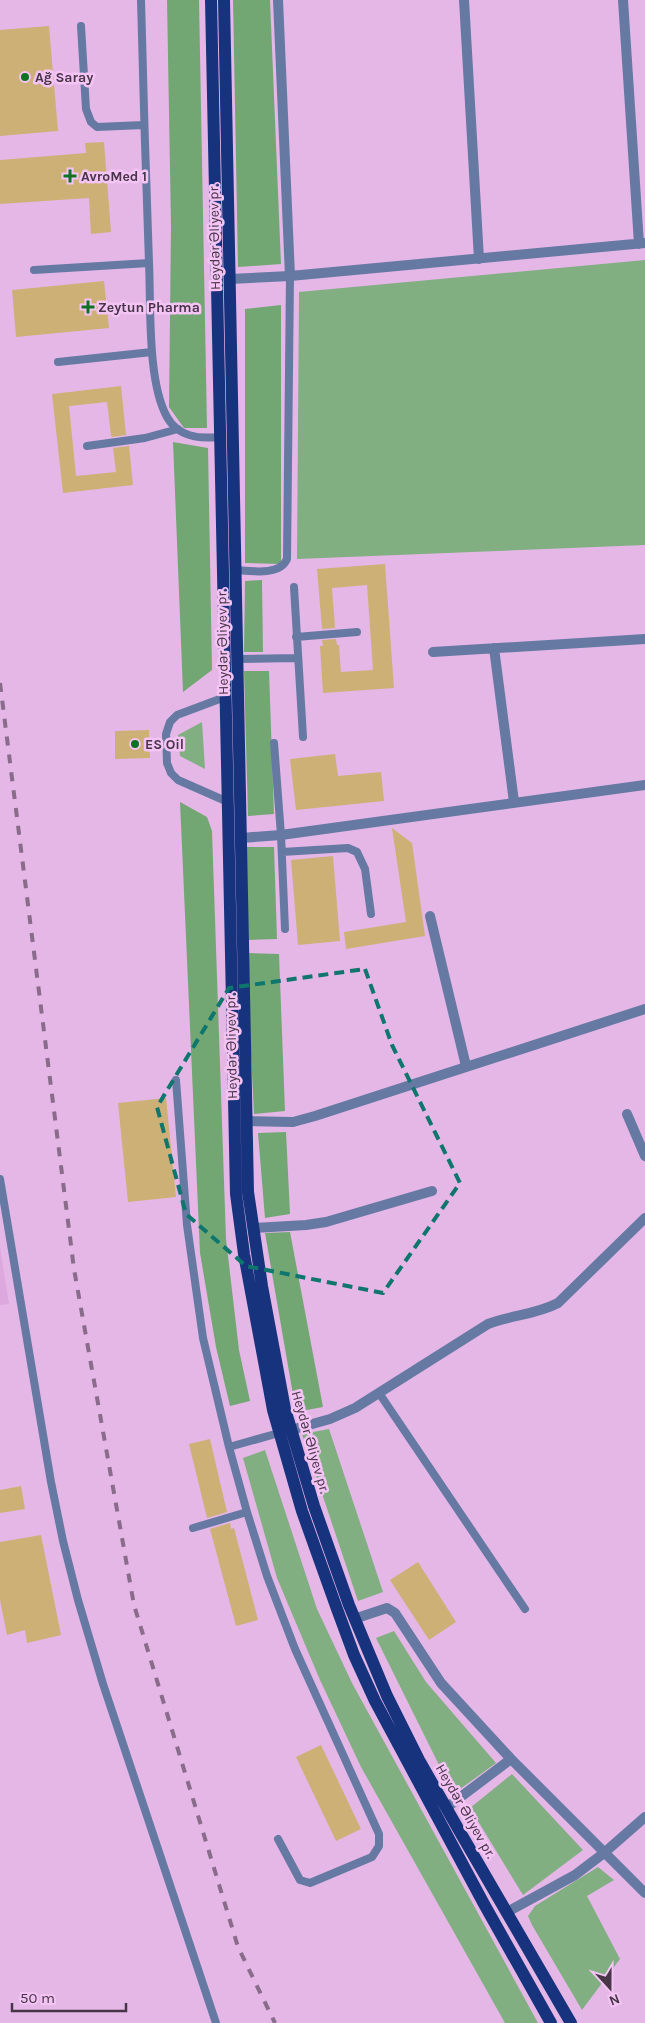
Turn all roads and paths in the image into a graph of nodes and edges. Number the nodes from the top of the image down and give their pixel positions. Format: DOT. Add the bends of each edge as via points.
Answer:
graph roads {
  1 [pos="142,0"];
  2 [pos="211,0"];
  3 [pos="224,0"];
  4 [pos="278,0"];
  5 [pos="464,0"];
  6 [pos="624,0"];
  7 [pos="81,26"];
  8 [pos="144,125"];
  9 [pos="642,243"];
  10 [pos="479,259"];
  11 [pos="149,263"];
  12 [pos="34,270"];
  13 [pos="290,276"];
  14 [pos="230,279"];
  15 [pos="152,352"];
  16 [pos="58,362"];
  17 [pos="178,429"];
  18 [pos="219,437"];
  19 [pos="87,446"];
  20 [pos="236,570"];
  21 [pos="294,587"];
  22 [pos="356,632"];
  23 [pos="296,637"];
  24 [pos="645,638"];
  25 [pos="494,648"];
  26 [pos="433,652"];
  27 [pos="297,658"];
  28 [pos="238,659"];
  29 [pos="225,696"];
  30 [pos="303,737"];
  31 [pos="274,743"];
  32 [pos="645,785"];
  33 [pos="228,802"];
  34 [pos="514,802"];
  35 [pos="281,835"];
  36 [pos="241,838"];
  37 [pos="282,852"];
  38 [pos="371,914"];
  39 [pos="430,916"];
  40 [pos="285,929"];
  41 [pos="645,1009"];
  42 [pos="466,1066"];
  43 [pos="176,1080"];
  44 [pos="628,1114"];
  45 [pos="247,1121"];
  46 [pos="645,1156"];
  47 [pos="0,1179"];
  48 [pos="432,1191"];
  49 [pos="645,1218"];
  50 [pos="253,1228"];
  51 [pos="379,1393"];
  52 [pos="285,1431"];
  53 [pos="229,1447"];
  54 [pos="247,1512"];
  55 [pos="193,1528"];
  56 [pos="525,1609"];
  57 [pos="354,1619"];
  58 [pos="511,1759"];
  59 [pos="446,1808"];
  60 [pos="645,1817"];
  61 [pos="278,1840"];
  62 [pos="604,1853"];
  63 [pos="645,1893"];
  64 [pos="507,1912"];
  65 [pos="216,2023"];
  66 [pos="551,2023"];
  67 [pos="571,2023"];
  1 -- 8 [label="lane"];
  2 -- 18 [label="main road, Heydər Əliyev pr."];
  3 -- 14 [label="main road, Heydər Əliyev pr."];
  4 -- 13 [label="street"];
  5 -- 10 [label="street"];
  6 -- 9 [label="street"];
  7 -- 8 [label="lane" via="86,109 91,122 97,127"];
  8 -- 11 [label="lane"];
  9 -- 10 [label="street"];
  10 -- 13 [label="street"];
  11 -- 12 [label="lane"];
  11 -- 15 [label="lane"];
  13 -- 14 [label="street"];
  13 -- 20 [label="lane" via="287,559 285,566 278,569"];
  14 -- 20 [label="main road, Heydər Əliyev pr."];
  15 -- 16 [label="lane"];
  15 -- 17 [label="lane" via="159,399 167,418"];
  17 -- 18 [label="lane" via="190,438"];
  17 -- 19 [label="lane" via="145,438"];
  18 -- 29 [label="main road, Heydər Əliyev pr."];
  20 -- 28 [label="main road, Heydər Əliyev pr."];
  21 -- 23 [label="lane"];
  22 -- 23 [label="lane"];
  23 -- 27 [label="lane"];
  24 -- 25 [label="street"];
  25 -- 26 [label="street"];
  25 -- 34 [label="street"];
  27 -- 28 [label="lane"];
  27 -- 30 [label="lane"];
  28 -- 36 [label="main road, Heydər Əliyev pr."];
  29 -- 33 [label="main road, Heydər Əliyev pr."];
  29 -- 33 [label="lane" via="177,715 170,722 166,734 167,763 171,773 178,780"];
  31 -- 35 [label="lane"];
  32 -- 34 [label="street"];
  33 -- 52 [label="main road, Heydər Əliyev pr." via="236,1194 273,1410"];
  34 -- 35 [label="street"];
  35 -- 36 [label="street"];
  35 -- 37 [label="lane"];
  36 -- 45 [label="main road, Heydər Əliyev pr."];
  37 -- 38 [label="lane" via="348,848 358,852 365,869"];
  37 -- 40 [label="lane"];
  39 -- 42 [label="street"];
  41 -- 42 [label="street"];
  42 -- 45 [label="street" via="293,1122"];
  43 -- 53 [label="lane" via="187,1225 203,1338"];
  44 -- 46 [label="street"];
  45 -- 50 [label="main road, Heydər Əliyev pr." via="248,1192"];
  47 -- 65 [label="lane" via="51,1482 78,1600"];
  48 -- 50 [label="street" via="326,1222"];
  49 -- 51 [label="street" via="558,1303 544,1310 488,1324"];
  50 -- 52 [label="main road, Heydər Əliyev pr."];
  51 -- 52 [label="street" via="330,1419"];
  51 -- 56 [label="lane"];
  52 -- 53 [label="lane"];
  52 -- 57 [label="main road, Heydər Əliyev pr."];
  52 -- 66 [label="main road, Heydər Əliyev pr." via="302,1511 358,1663 380,1710"];
  53 -- 54 [label="lane"];
  54 -- 55 [label="lane"];
  54 -- 61 [label="lane" via="295,1650 379,1834 379,1846 372,1857 310,1883 300,1880"];
  57 -- 58 [label="street" via="387,1608 395,1613 441,1683"];
  57 -- 59 [label="main road, Heydər Əliyev pr." via="387,1696"];
  58 -- 59 [label="street"];
  58 -- 62 [label="street"];
  59 -- 64 [label="main road, Heydər Əliyev pr."];
  60 -- 62 [label="street"];
  62 -- 63 [label="street"];
  62 -- 64 [label="street" via="575,1875"];
  64 -- 67 [label="main road, Heydər Əliyev pr."];
}
